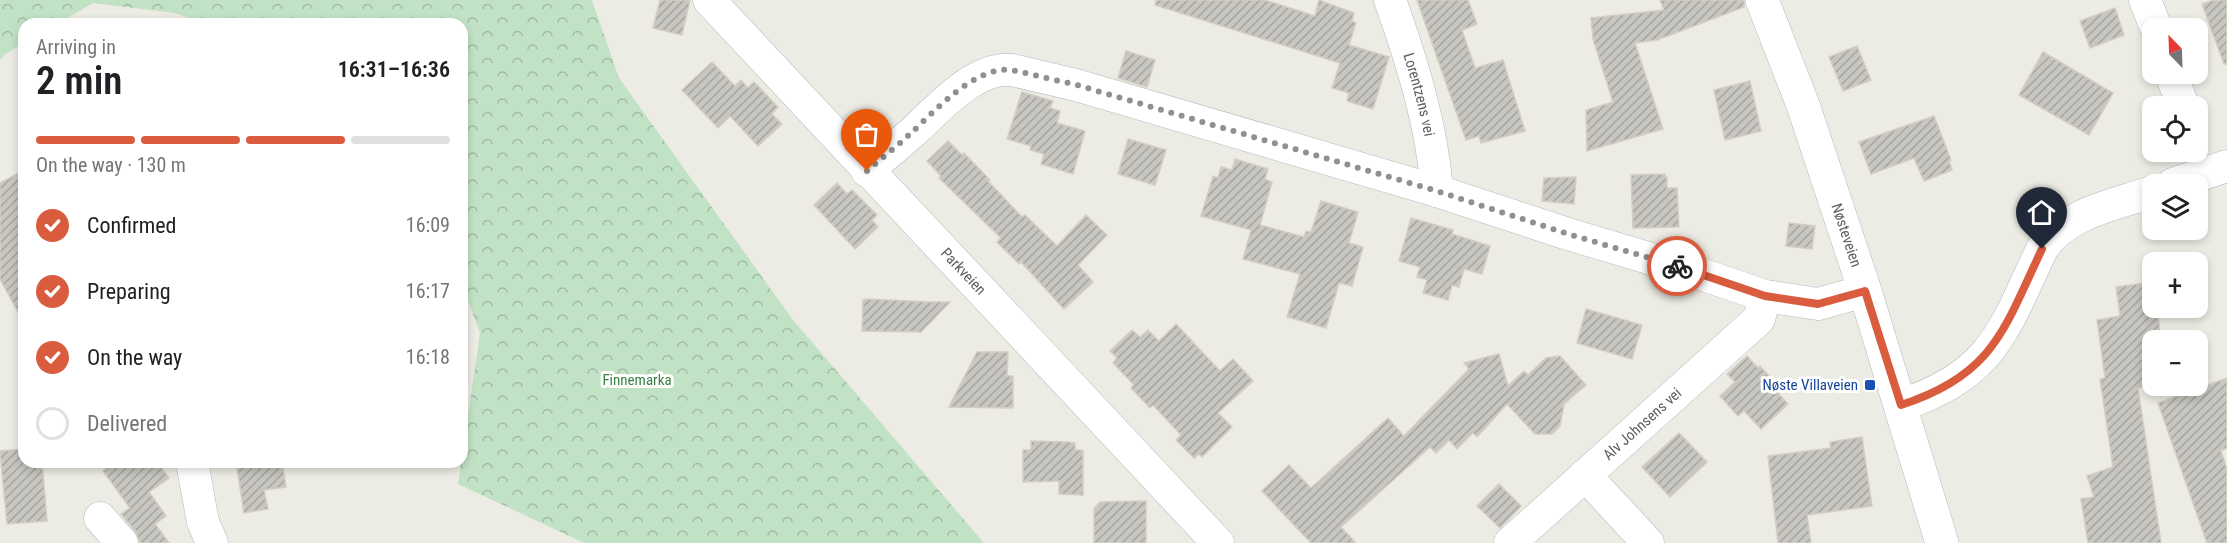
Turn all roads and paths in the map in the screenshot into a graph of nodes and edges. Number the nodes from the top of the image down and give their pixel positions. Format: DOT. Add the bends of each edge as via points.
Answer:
graph roads {
  1 [pos="709,0"];
  2 [pos="1390,0"];
  3 [pos="1762,0"];
  4 [pos="2145,0"];
  5 [pos="2152,18"];
  6 [pos="2210,163"];
  7 [pos="867,171"];
  8 [pos="2191,174"];
  9 [pos="1437,191"];
  10 [pos="2142,196"];
  11 [pos="1865,291"];
  12 [pos="1765,296"];
  13 [pos="1901,405"];
  14 [pos="193,468"];
  15 [pos="1585,475"];
  16 [pos="100,518"];
  17 [pos="122,543"];
  18 [pos="212,543"];
  19 [pos="1218,543"];
  20 [pos="1510,543"];
  21 [pos="1648,543"];
  22 [pos="1942,543"];
  1 -- 7 [label="street, Parkveien"];
  2 -- 9 [label="street, Lorentzens vei" via="1422,102"];
  3 -- 11 [label="main road, Nøsteveien" via="1803,105"];
  4 -- 5 [label="street"];
  6 -- 8 [label="street"];
  7 -- 9 [label="street" via="960,90 1002,69 1077,85"];
  7 -- 19 [label="street, Parkveien"];
  9 -- 12 [label="street"];
  10 -- 13 [label="street" via="2081,217 2050,236 1989,353 1943,388"];
  11 -- 12 [label="street" via="1818,304"];
  11 -- 13 [label="main road, Nøsteveien"];
  12 -- 15 [label="street, Alv Johnsens vei" via="1759,319"];
  13 -- 22 [label="main road, Nøsteveien"];
  14 -- 18 [label="street" via="203,522"];
  15 -- 20 [label="street, Alv Johnsens vei"];
  15 -- 21 [label="street"];
  16 -- 17 [label="street"];
}
